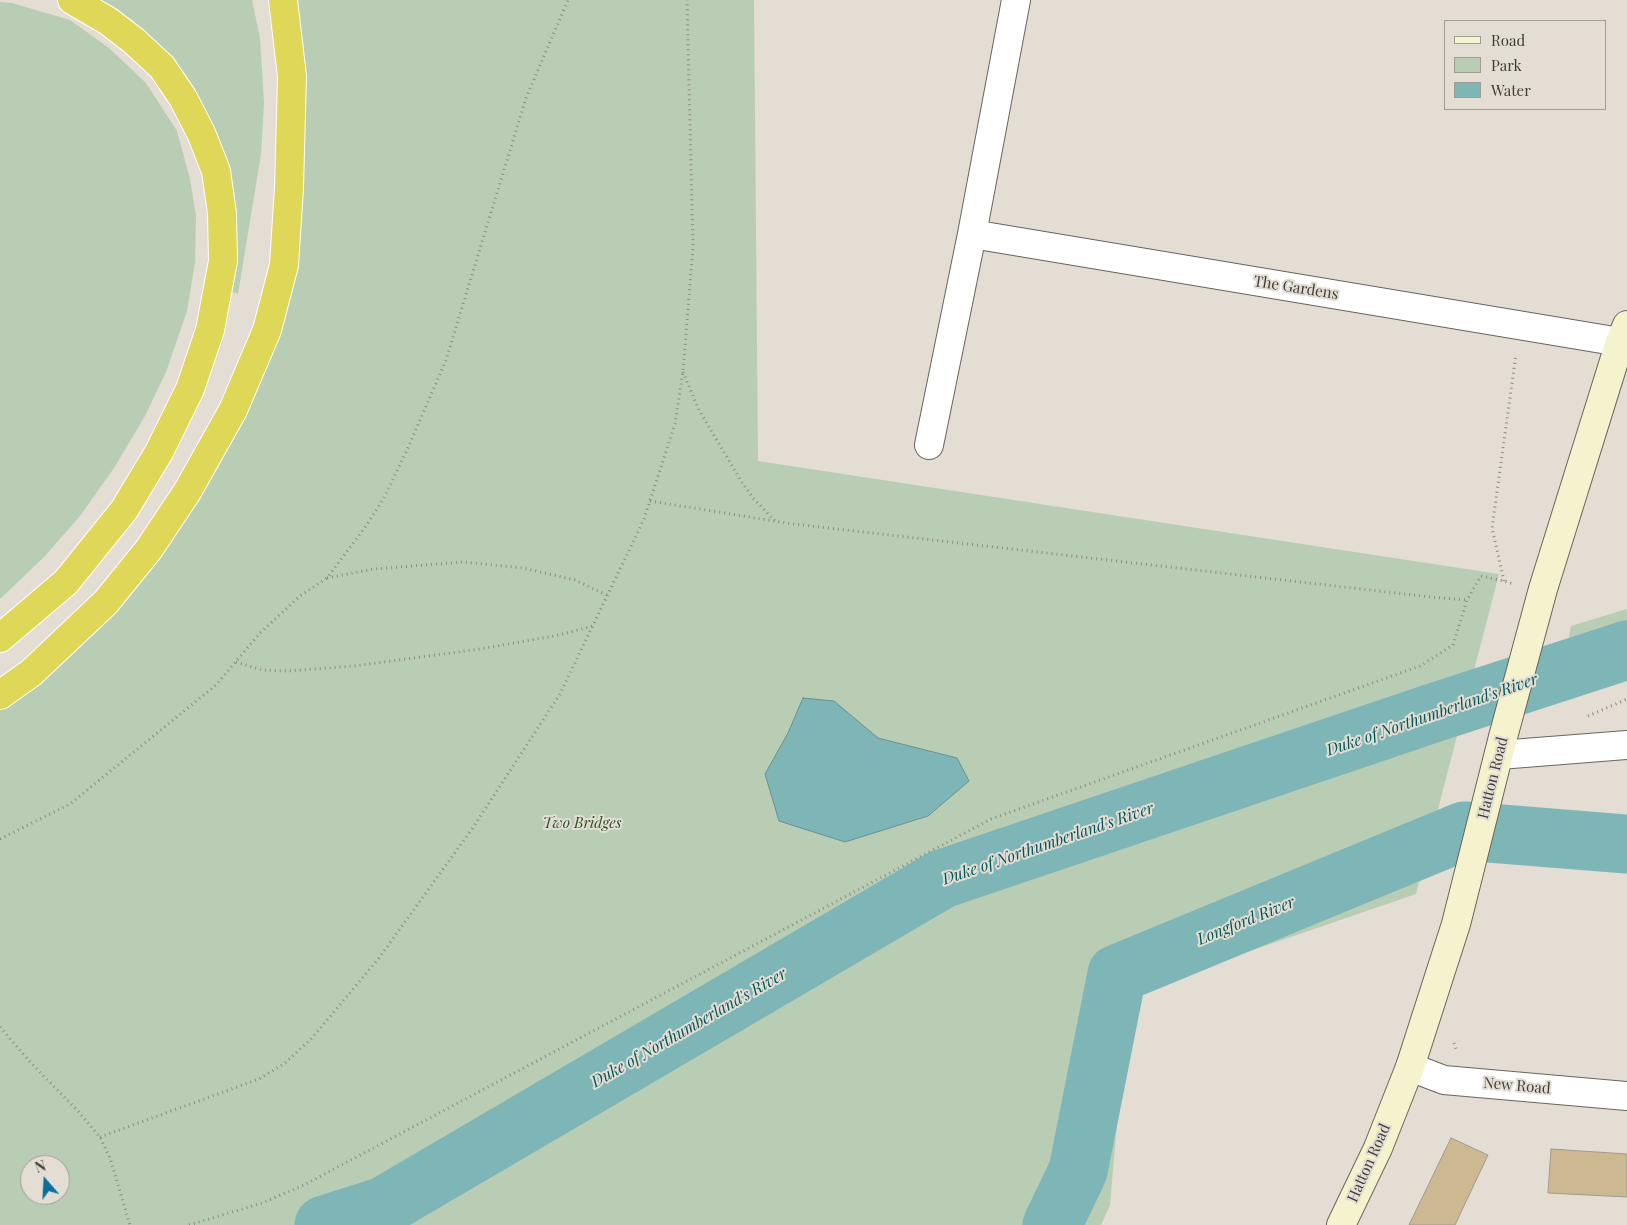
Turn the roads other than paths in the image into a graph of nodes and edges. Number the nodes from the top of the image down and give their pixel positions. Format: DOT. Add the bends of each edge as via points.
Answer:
graph roads {
  1 [pos="72,0"];
  2 [pos="283,0"];
  3 [pos="1016,0"];
  4 [pos="972,234"];
  5 [pos="1624,333"];
  6 [pos="929,445"];
  7 [pos="0,638"];
  8 [pos="0,695"];
  9 [pos="1627,745"];
  10 [pos="1501,746"];
  11 [pos="1410,1066"];
  12 [pos="1627,1096"];
  13 [pos="1341,1225"];
  1 -- 7 [label="highway" via="134,41 162,67 182,98 202,133 216,171 222,213 223,261 210,330 193,381 149,468 124,510 66,582"];
  2 -- 8 [label="highway" via="292,76 289,188 284,265 267,330 233,410 187,492 149,549 106,602 31,673"];
  3 -- 4 [label="street"];
  4 -- 5 [label="street, The Gardens" via="1519,325"];
  4 -- 6 [label="street"];
  5 -- 10 [label="street, Hatton Road" via="1534,619"];
  9 -- 10 [label="street"];
  10 -- 11 [label="street, Hatton Road" via="1456,924"];
  11 -- 12 [label="street, New Road" via="1444,1080"];
  11 -- 13 [label="street, Hatton Road" via="1378,1148"];
}
